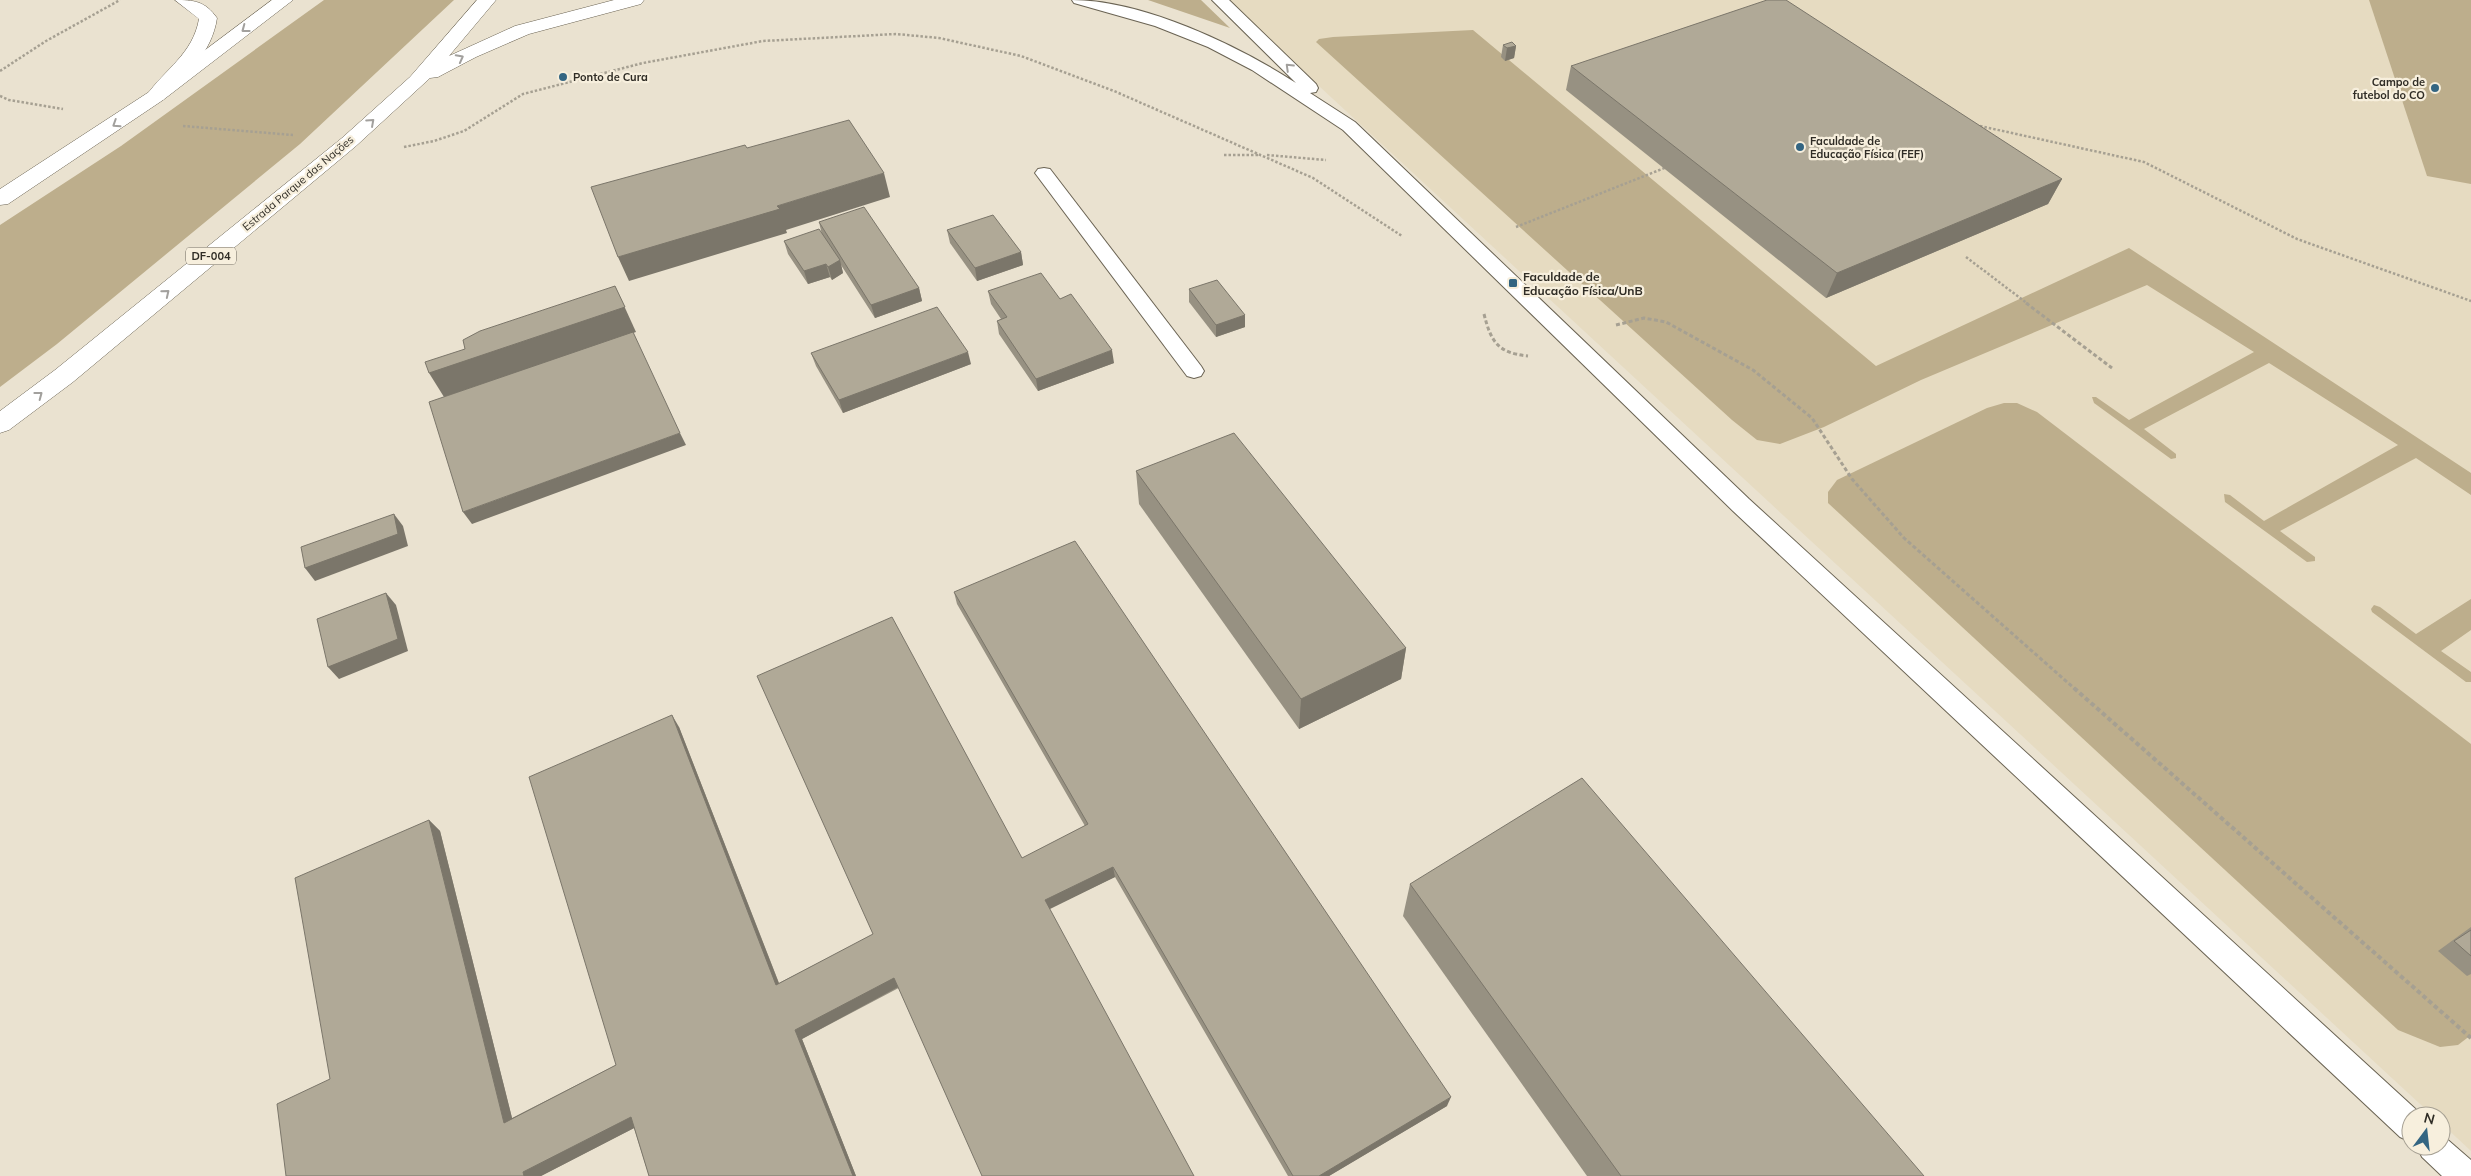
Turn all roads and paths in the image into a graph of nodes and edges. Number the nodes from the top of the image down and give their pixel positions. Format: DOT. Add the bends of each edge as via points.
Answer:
graph roads {
  1 [pos="120,0"];
  2 [pos="184,0"];
  3 [pos="284,0"];
  4 [pos="486,0"];
  5 [pos="635,0"];
  6 [pos="1080,0"];
  7 [pos="1220,0"];
  8 [pos="0,71"];
  9 [pos="417,81"];
  10 [pos="0,96"];
  11 [pos="156,96"];
  12 [pos="67,109"];
  13 [pos="1974,124"];
  14 [pos="183,126"];
  15 [pos="1349,126"];
  16 [pos="297,136"];
  17 [pos="399,147"];
  18 [pos="1224,155"];
  19 [pos="1264,155"];
  20 [pos="1335,160"];
  21 [pos="1675,164"];
  22 [pos="1044,173"];
  23 [pos="0,199"];
  24 [pos="1516,227"];
  25 [pos="1407,240"];
  26 [pos="1966,257"];
  27 [pos="2471,301"];
  28 [pos="1484,311"];
  29 [pos="1626,321"];
  30 [pos="1535,355"];
  31 [pos="2112,368"];
  32 [pos="1194,371"];
  33 [pos="0,424"];
  34 [pos="2471,1038"];
  35 [pos="2401,1117"];
  36 [pos="2444,1156"];
  37 [pos="2465,1176"];
  1 -- 8 [label="path"];
  2 -- 11 [label="main road" via="208,18 208,30 203,43"];
  3 -- 11 [label="main road, one-way"];
  4 -- 9 [label="main road, Estrada Parque das Nações / DF-004"];
  9 -- 5 [label="main road, one-way" via="522,30"];
  6 -- 15 [label="lane" via="1161,23 1214,44 1258,66"];
  15 -- 7 [label="lane, one-way"];
  33 -- 9 [label="main road, Estrada Parque das Nações / DF-004, one-way" via="64,376 334,154"];
  10 -- 12 [label="path"];
  11 -- 23 [label="main road, one-way"];
  13 -- 27 [label="path" via="2144,162 2297,239"];
  14 -- 16 [label="path"];
  15 -- 35 [label="lane" via="1741,504"];
  17 -- 19 [label="path" via="433,143 464,130 523,94 643,63 763,41 896,34 946,39 1021,56 1114,91"];
  18 -- 19 [label="path"];
  19 -- 20 [label="path"];
  19 -- 25 [label="path" via="1312,178"];
  21 -- 24 [label="path"];
  22 -- 32 [label="lane"];
  26 -- 31 [label="path"];
  28 -- 30 [label="path" via="1488,334 1496,347 1526,357"];
  29 -- 34 [label="path" via="1644,318 1666,322 1753,370 1812,418 1852,478 1904,538"];
  36 -- 37 [label="lane"];
}
